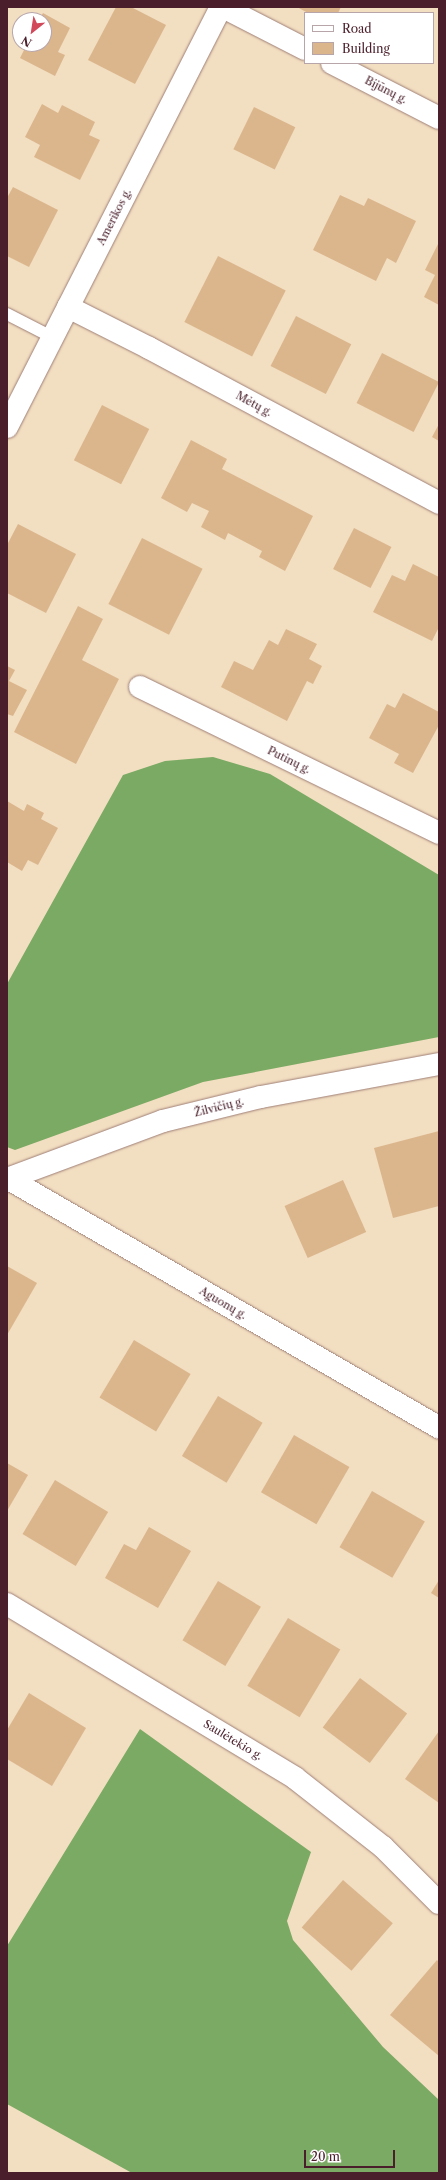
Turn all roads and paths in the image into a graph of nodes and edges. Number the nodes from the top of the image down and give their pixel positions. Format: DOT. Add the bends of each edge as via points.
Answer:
graph roads {
  1 [pos="222,7"];
  2 [pos="304,48"];
  3 [pos="334,64"];
  4 [pos="439,118"];
  5 [pos="68,307"];
  6 [pos="7,314"];
  7 [pos="52,337"];
  8 [pos="7,427"];
  9 [pos="439,504"];
  10 [pos="140,687"];
  11 [pos="439,833"];
  12 [pos="439,1064"];
  13 [pos="7,1178"];
  14 [pos="439,1427"];
  15 [pos="7,1604"];
  16 [pos="439,1903"];
  1 -- 2 [label="street"];
  1 -- 5 [label="street, Amerikos g."];
  3 -- 4 [label="street, Bijūnų g."];
  5 -- 7 [label="street, Amerikos g."];
  5 -- 9 [label="street, Mėtų g."];
  6 -- 7 [label="lane"];
  7 -- 8 [label="street, Amerikos g."];
  10 -- 11 [label="street, Putinų g."];
  12 -- 13 [label="street, Žilvičių g." via="260,1097 163,1121"];
  13 -- 14 [label="street, Aguonų g."];
  15 -- 16 [label="street, Saulėtekio g." via="295,1778 383,1848"];
}
